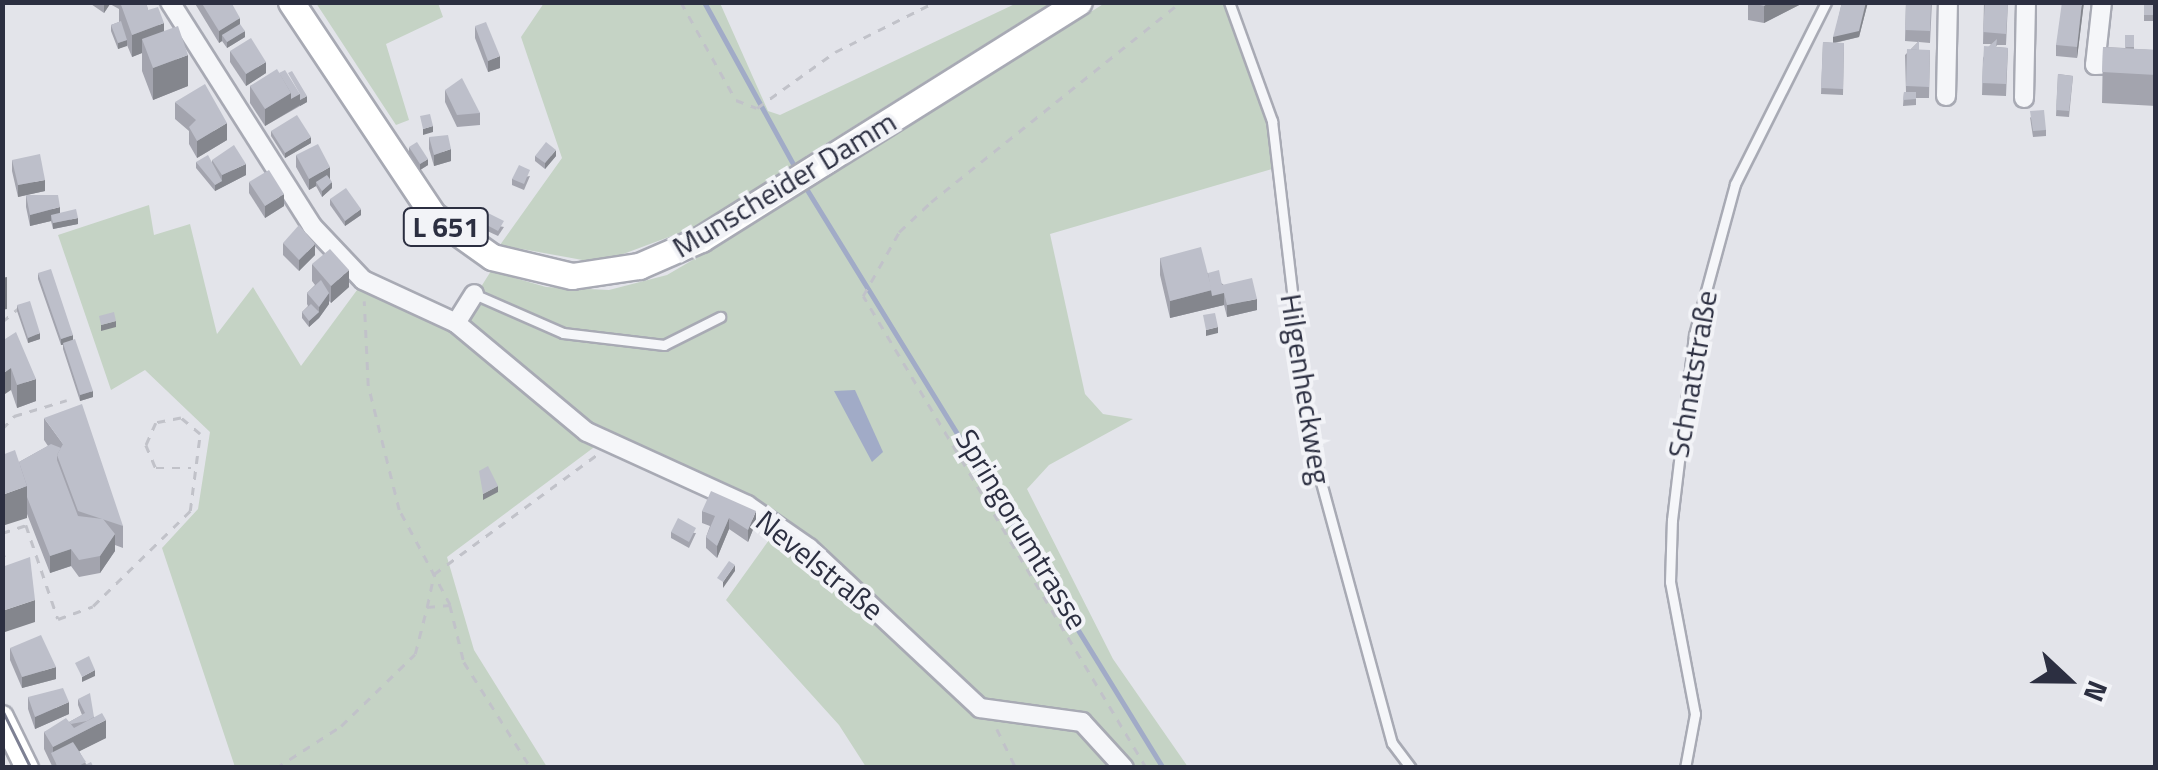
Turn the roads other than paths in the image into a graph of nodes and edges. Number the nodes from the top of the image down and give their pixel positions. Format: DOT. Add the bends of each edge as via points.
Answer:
graph roads {
  1 [pos="170,2"];
  2 [pos="291,2"];
  3 [pos="1079,2"];
  4 [pos="1229,2"];
  5 [pos="1826,2"];
  6 [pos="1948,2"];
  7 [pos="2026,2"];
  8 [pos="2102,2"];
  9 [pos="2156,62"];
  10 [pos="1946,96"];
  11 [pos="2024,98"];
  12 [pos="474,294"];
  13 [pos="720,317"];
  14 [pos="456,323"];
  15 [pos="2,717"];
  16 [pos="27,768"];
  17 [pos="1124,768"];
  18 [pos="1411,768"];
  19 [pos="1686,768"];
  1 -- 14 [label="street, Nevelstraße" via="312,226 363,280"];
  2 -- 3 [label="main road, Munscheider Damm / L 651" via="414,191 476,248 520,268 595,275 701,239"];
  4 -- 18 [label="lane, Hilgenheckweg" via="1272,121 1312,453 1392,743"];
  5 -- 19 [label="lane, Schnatstraße" via="1736,184 1694,334 1670,582 1695,714"];
  6 -- 10 [label="street"];
  7 -- 11 [label="street"];
  8 -- 9 [label="street" via="2095,65"];
  12 -- 13 [label="lane" via="584,338 664,346"];
  12 -- 14 [label="street"];
  14 -- 17 [label="street, Nevelstraße" via="611,444 747,505 809,548 990,712 1082,722"];
  15 -- 16 [label="main road"];
}
